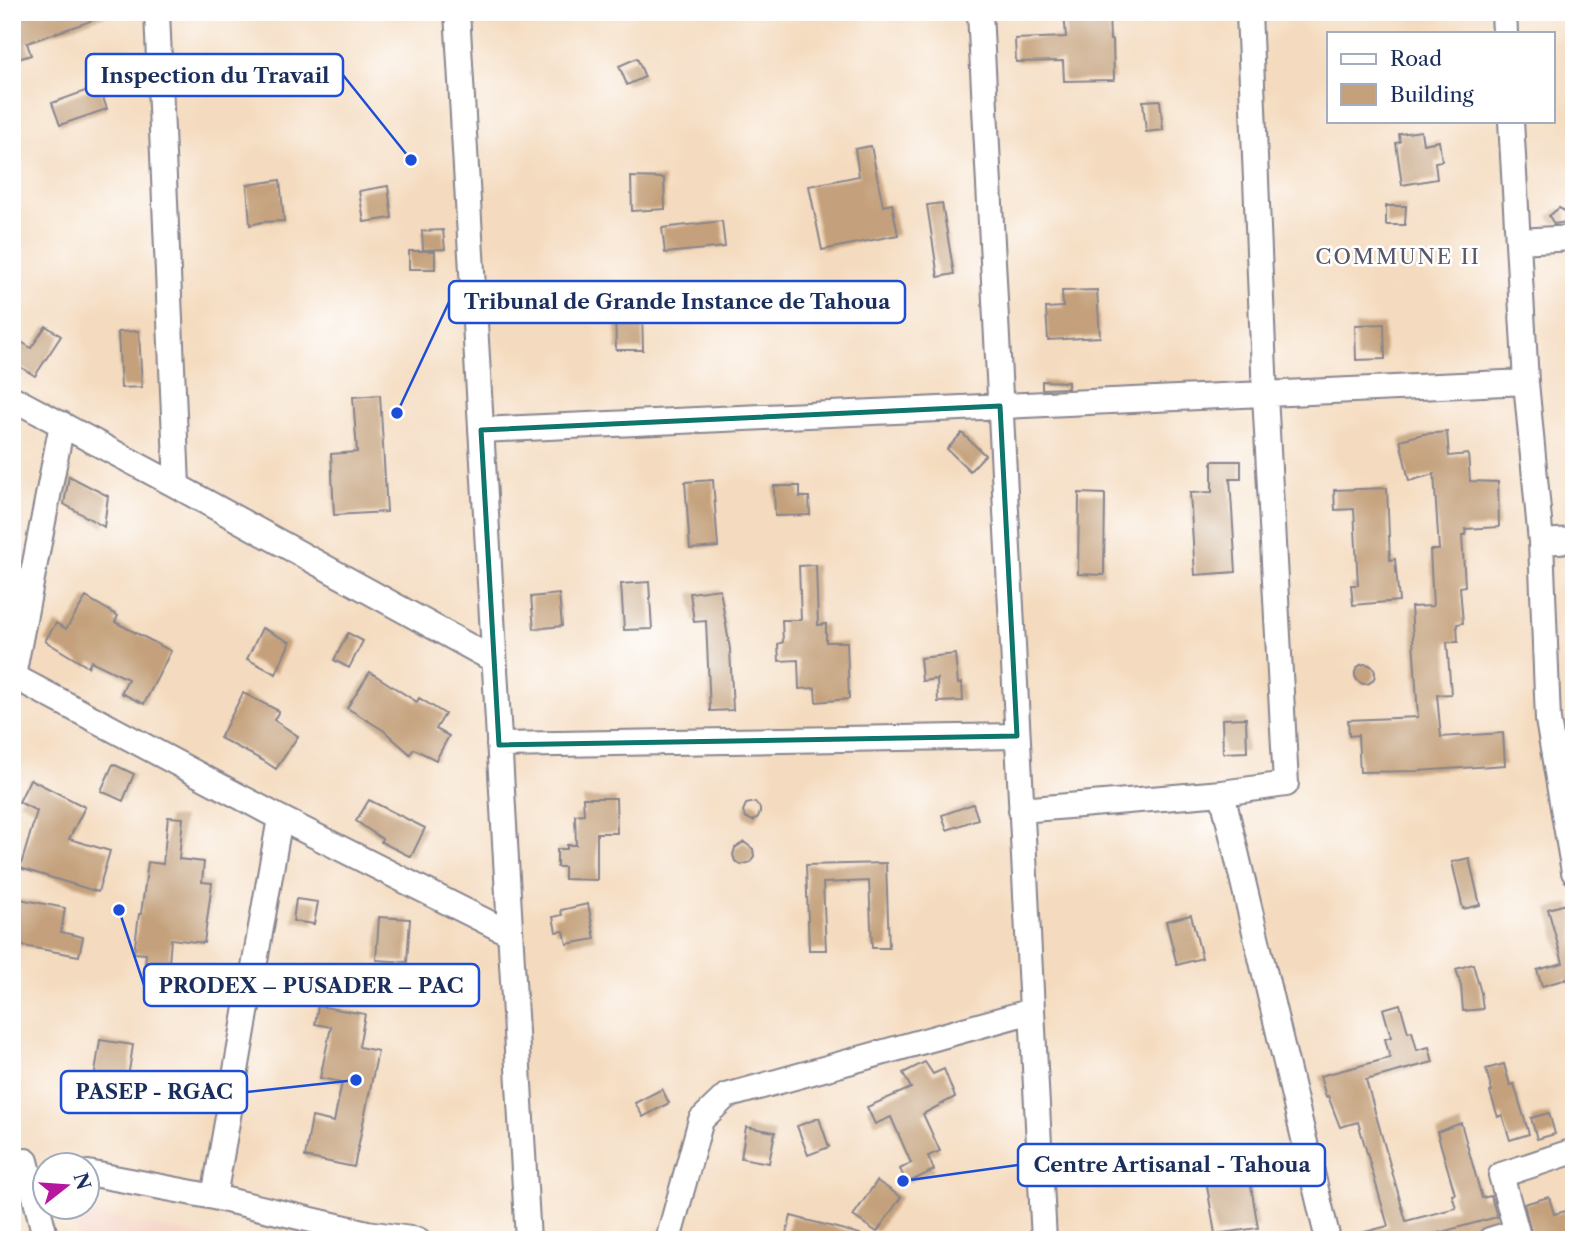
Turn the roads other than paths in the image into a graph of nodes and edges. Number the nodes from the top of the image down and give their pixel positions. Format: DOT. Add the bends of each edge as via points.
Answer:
graph roads {
  1 [pos="157,12"];
  2 [pos="457,12"];
  3 [pos="980,12"];
  4 [pos="1249,12"];
  5 [pos="1504,12"];
  6 [pos="1506,32"];
  7 [pos="1511,122"];
  8 [pos="1574,238"];
  9 [pos="1518,241"];
  10 [pos="1526,382"];
  11 [pos="1265,394"];
  12 [pos="12,398"];
  13 [pos="1000,406"];
  14 [pos="62,424"];
  15 [pos="481,430"];
  16 [pos="177,486"];
  17 [pos="1574,540"];
  18 [pos="1541,542"];
  19 [pos="494,660"];
  20 [pos="13,678"];
  21 [pos="1017,736"];
  22 [pos="499,745"];
  23 [pos="1222,793"];
  24 [pos="1021,810"];
  25 [pos="280,818"];
  26 [pos="1574,872"];
  27 [pos="509,933"];
  28 [pos="1032,1010"];
  29 [pos="1574,1151"];
  30 [pos="28,1162"];
  31 [pos="102,1176"];
  32 [pos="214,1197"];
  33 [pos="1518,1236"];
  34 [pos="46,1240"];
  35 [pos="418,1240"];
  36 [pos="528,1240"];
  37 [pos="668,1240"];
  38 [pos="1044,1240"];
  39 [pos="1328,1240"];
  40 [pos="1490,1240"];
  1 -- 16 [label="street"];
  2 -- 15 [label="street"];
  3 -- 13 [label="street"];
  4 -- 11 [label="street"];
  5 -- 6 [label="street"];
  7 -- 9 [label="street"];
  8 -- 9 [label="street"];
  9 -- 10 [label="street"];
  10 -- 11 [label="street"];
  10 -- 18 [label="street"];
  11 -- 13 [label="street"];
  11 -- 23 [label="street" via="1286,784"];
  12 -- 14 [label="street"];
  13 -- 15 [label="street"];
  13 -- 21 [label="street"];
  14 -- 16 [label="street"];
  14 -- 20 [label="street"];
  15 -- 19 [label="street"];
  16 -- 19 [label="street"];
  17 -- 18 [label="street"];
  18 -- 26 [label="street" via="1548,720"];
  19 -- 22 [label="street"];
  20 -- 25 [label="street"];
  21 -- 22 [label="street"];
  21 -- 24 [label="street"];
  22 -- 27 [label="street"];
  23 -- 24 [label="street"];
  23 -- 39 [label="street"];
  24 -- 28 [label="street"];
  25 -- 27 [label="street"];
  25 -- 32 [label="street"];
  27 -- 36 [label="street"];
  28 -- 37 [label="street" via="726,1096 701,1120"];
  28 -- 38 [label="street"];
  29 -- 33 [label="street" via="1501,1175"];
  30 -- 34 [label="street"];
  31 -- 32 [label="street"];
  32 -- 35 [label="street" via="367,1233"];
  33 -- 40 [label="street"];
}
